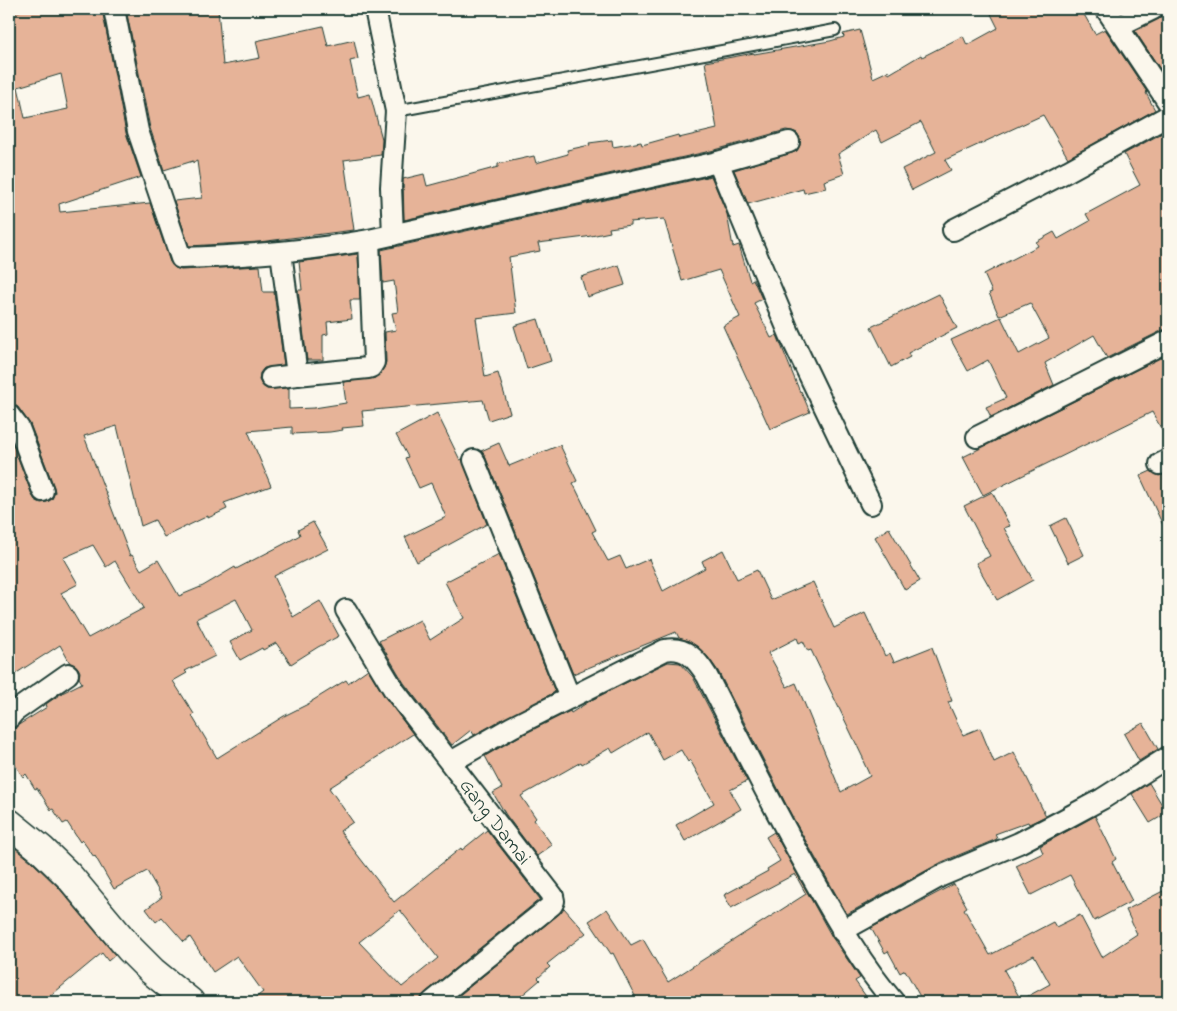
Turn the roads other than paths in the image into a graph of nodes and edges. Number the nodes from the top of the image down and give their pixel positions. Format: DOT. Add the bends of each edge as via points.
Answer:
graph roads {
  1 [pos="114,9"];
  2 [pos="375,9"];
  3 [pos="1106,9"];
  4 [pos="1153,9"];
  5 [pos="1118,26"];
  6 [pos="835,30"];
  7 [pos="1168,102"];
  8 [pos="396,111"];
  9 [pos="1168,116"];
  10 [pos="789,142"];
  11 [pos="718,162"];
  12 [pos="952,230"];
  13 [pos="393,235"];
  14 [pos="369,240"];
  15 [pos="281,252"];
  16 [pos="1168,341"];
  17 [pos="297,375"];
  18 [pos="271,378"];
  19 [pos="9,415"];
  20 [pos="977,437"];
  21 [pos="474,460"];
  22 [pos="43,491"];
  23 [pos="871,504"];
  24 [pos="346,610"];
  25 [pos="68,674"];
  26 [pos="570,698"];
  27 [pos="9,718"];
  28 [pos="1168,757"];
  29 [pos="451,762"];
  30 [pos="9,823"];
  31 [pos="842,930"];
  32 [pos="190,1002"];
  33 [pos="432,1002"];
  34 [pos="894,1002"];
  1 -- 15 [label="street" via="138,131 181,258"];
  2 -- 8 [label="street"];
  3 -- 5 [label="street"];
  4 -- 5 [label="street"];
  5 -- 7 [label="street"];
  6 -- 8 [label="lane"];
  8 -- 13 [label="street" via="391,187"];
  9 -- 12 [label="street"];
  10 -- 11 [label="street"];
  11 -- 13 [label="street"];
  11 -- 23 [label="street" via="790,335"];
  13 -- 14 [label="street"];
  14 -- 15 [label="street"];
  14 -- 17 [label="street" via="373,365"];
  15 -- 17 [label="street"];
  16 -- 20 [label="street"];
  17 -- 18 [label="street"];
  19 -- 22 [label="street" via="19,428"];
  21 -- 26 [label="street"];
  24 -- 29 [label="street, Gang Damai" via="394,690"];
  25 -- 27 [label="street"];
  26 -- 29 [label="street"];
  26 -- 31 [label="street" via="665,650 674,648 693,657"];
  28 -- 31 [label="street" via="1063,820 1019,843 940,876"];
  29 -- 33 [label="street, Gang Damai" via="547,886 554,901"];
  30 -- 32 [label="street" via="69,876 152,971"];
  31 -- 34 [label="street"];
}
